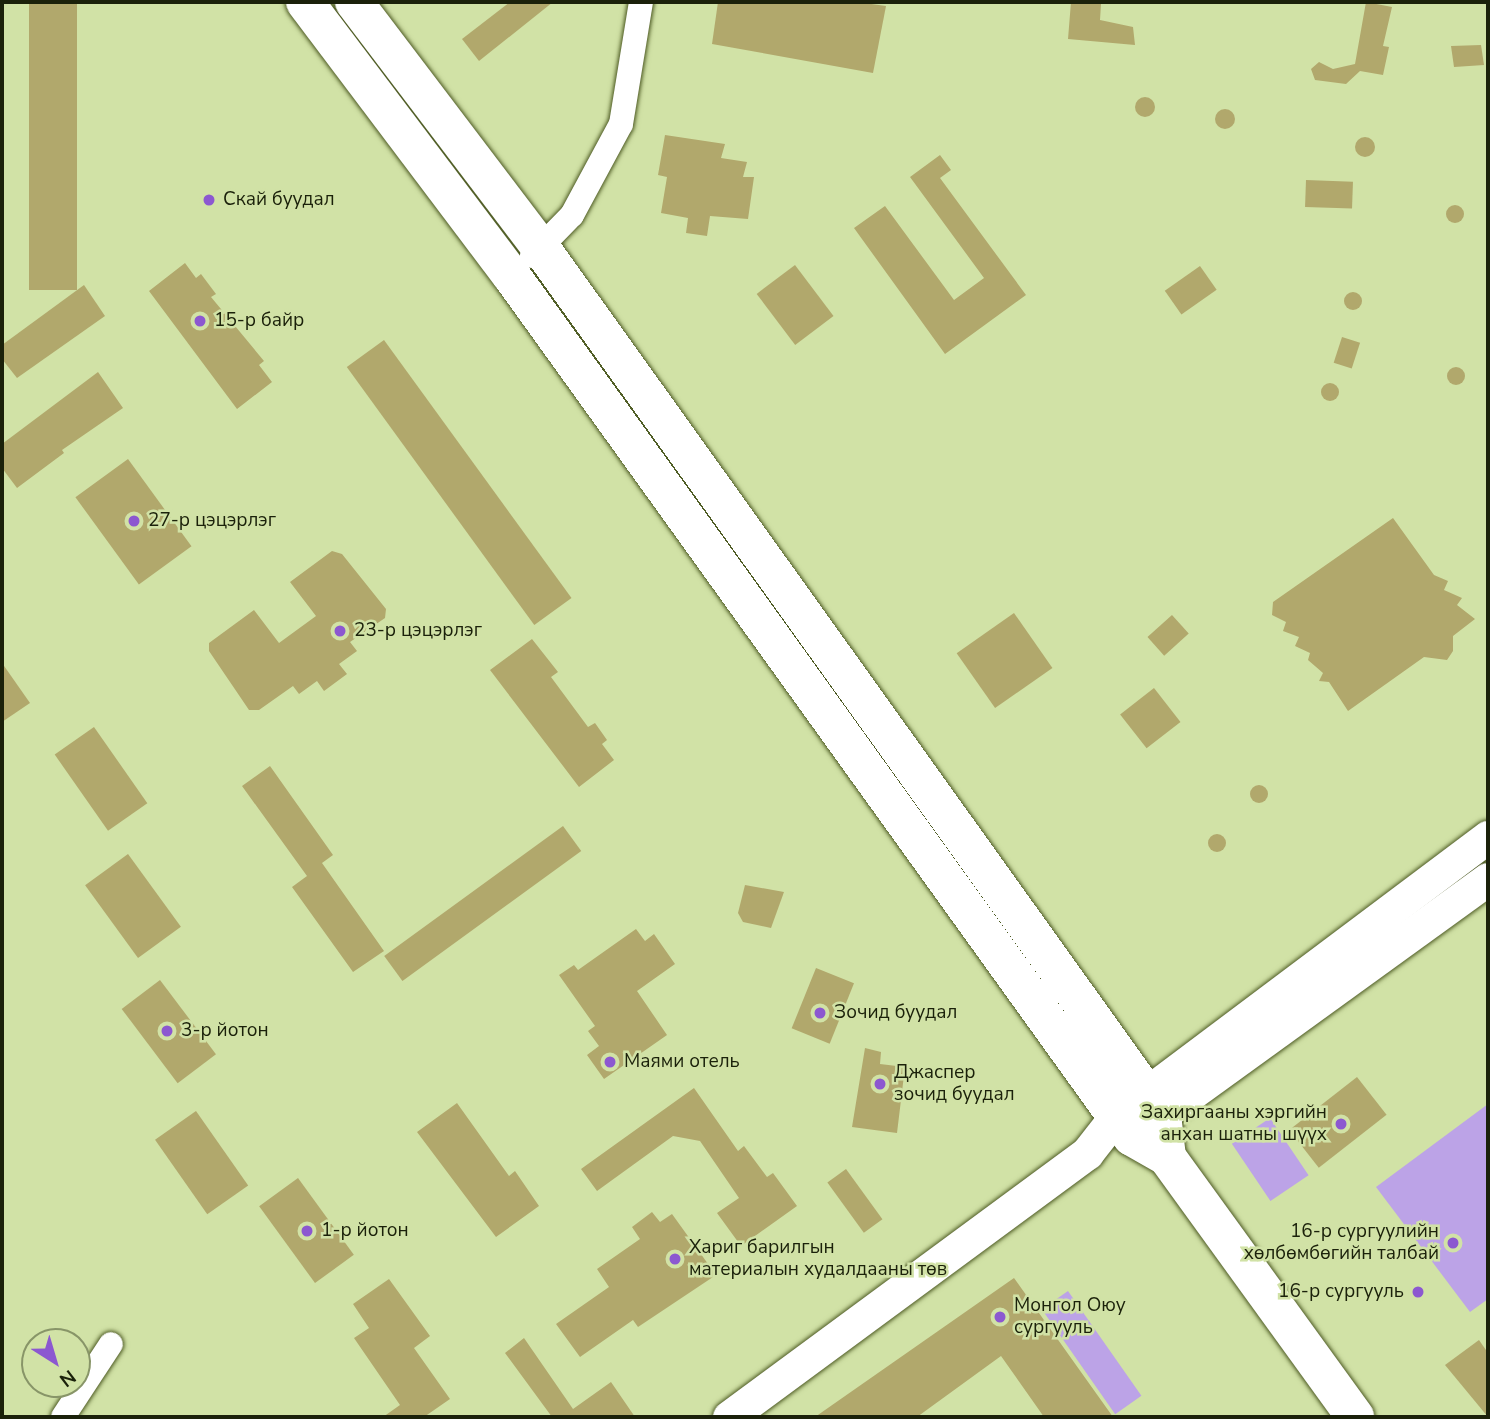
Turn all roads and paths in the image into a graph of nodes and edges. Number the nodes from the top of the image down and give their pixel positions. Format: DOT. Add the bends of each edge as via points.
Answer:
graph roads {
  1 [pos="305,2"];
  2 [pos="354,2"];
  3 [pos="641,2"];
  4 [pos="541,248"];
  5 [pos="512,275"];
  6 [pos="1488,837"];
  7 [pos="1488,879"];
  8 [pos="1139,1115"];
  9 [pos="111,1344"];
  10 [pos="63,1417"];
  11 [pos="729,1417"];
  12 [pos="1355,1417"];
  1 -- 5 [label="highway"];
  2 -- 4 [label="highway"];
  3 -- 4 [label="street" via="621,124 572,215"];
  4 -- 5 [label="street"];
  4 -- 8 [label="highway"];
  5 -- 8 [label="highway"];
  6 -- 8 [label="main road"];
  7 -- 8 [label="main road"];
  8 -- 11 [label="main road"];
  8 -- 12 [label="highway"];
  9 -- 10 [label="street"];
}
